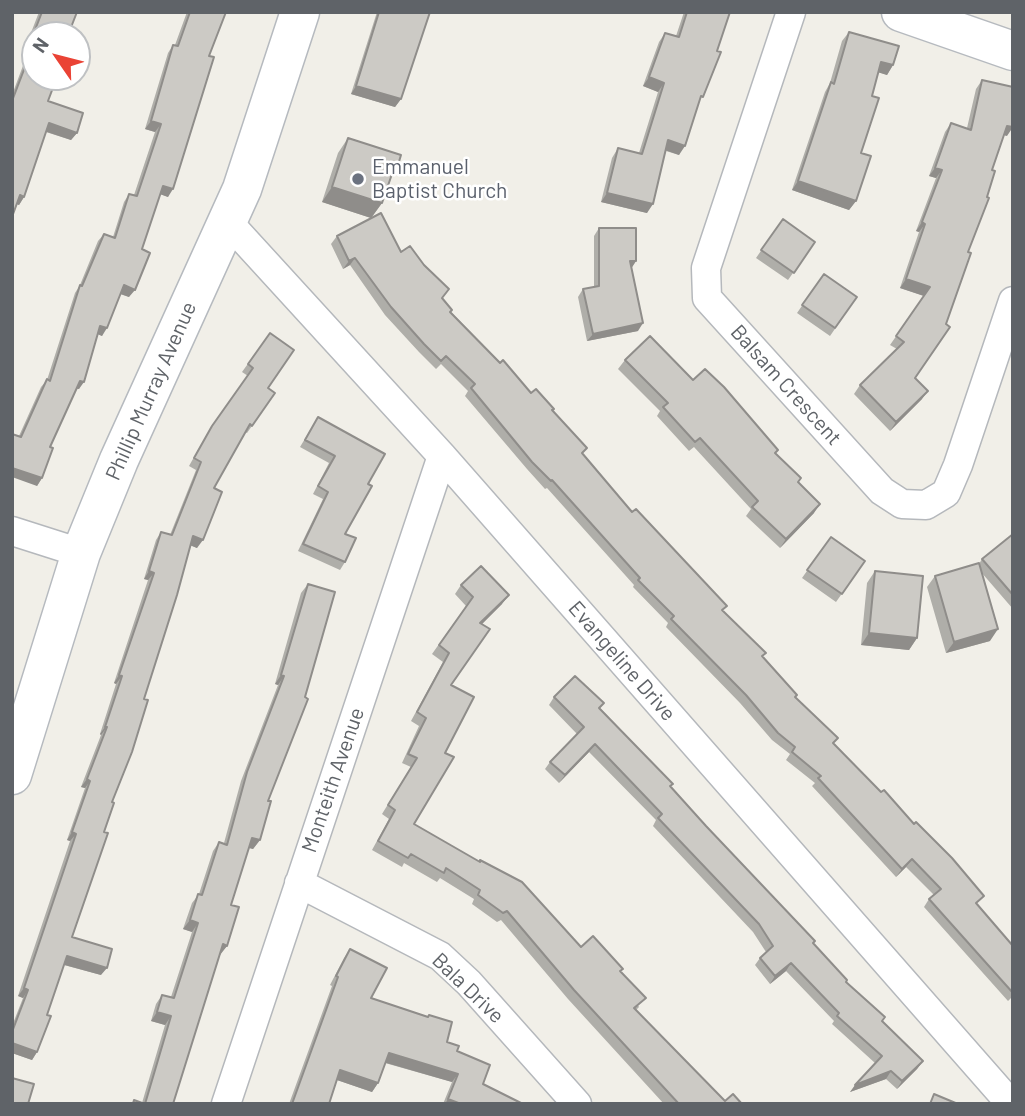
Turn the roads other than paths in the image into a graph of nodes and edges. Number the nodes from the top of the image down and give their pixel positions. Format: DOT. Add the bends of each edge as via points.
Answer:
graph roads {
  1 [pos="300,12"];
  2 [pos="791,12"];
  3 [pos="901,12"];
  4 [pos="1013,51"];
  5 [pos="228,222"];
  6 [pos="1013,301"];
  7 [pos="442,456"];
  8 [pos="12,531"];
  9 [pos="81,553"];
  10 [pos="12,775"];
  11 [pos="299,883"];
  12 [pos="1005,1094"];
  13 [pos="226,1104"];
  14 [pos="577,1104"];
  1 -- 5 [label="street, Phillip Murray Avenue"];
  2 -- 6 [label="street, Balsam Crescent" via="706,268 707,298 882,491 902,504 926,505 946,493 958,465"];
  3 -- 4 [label="street"];
  5 -- 7 [label="street, Evangeline Drive"];
  5 -- 9 [label="street, Phillip Murray Avenue"];
  7 -- 11 [label="street, Monteith Avenue"];
  7 -- 12 [label="street, Evangeline Drive"];
  8 -- 9 [label="street"];
  9 -- 10 [label="street, Phillip Murray Avenue"];
  11 -- 13 [label="street, Monteith Avenue"];
  11 -- 14 [label="street, Bala Drive" via="440,956"];
}
